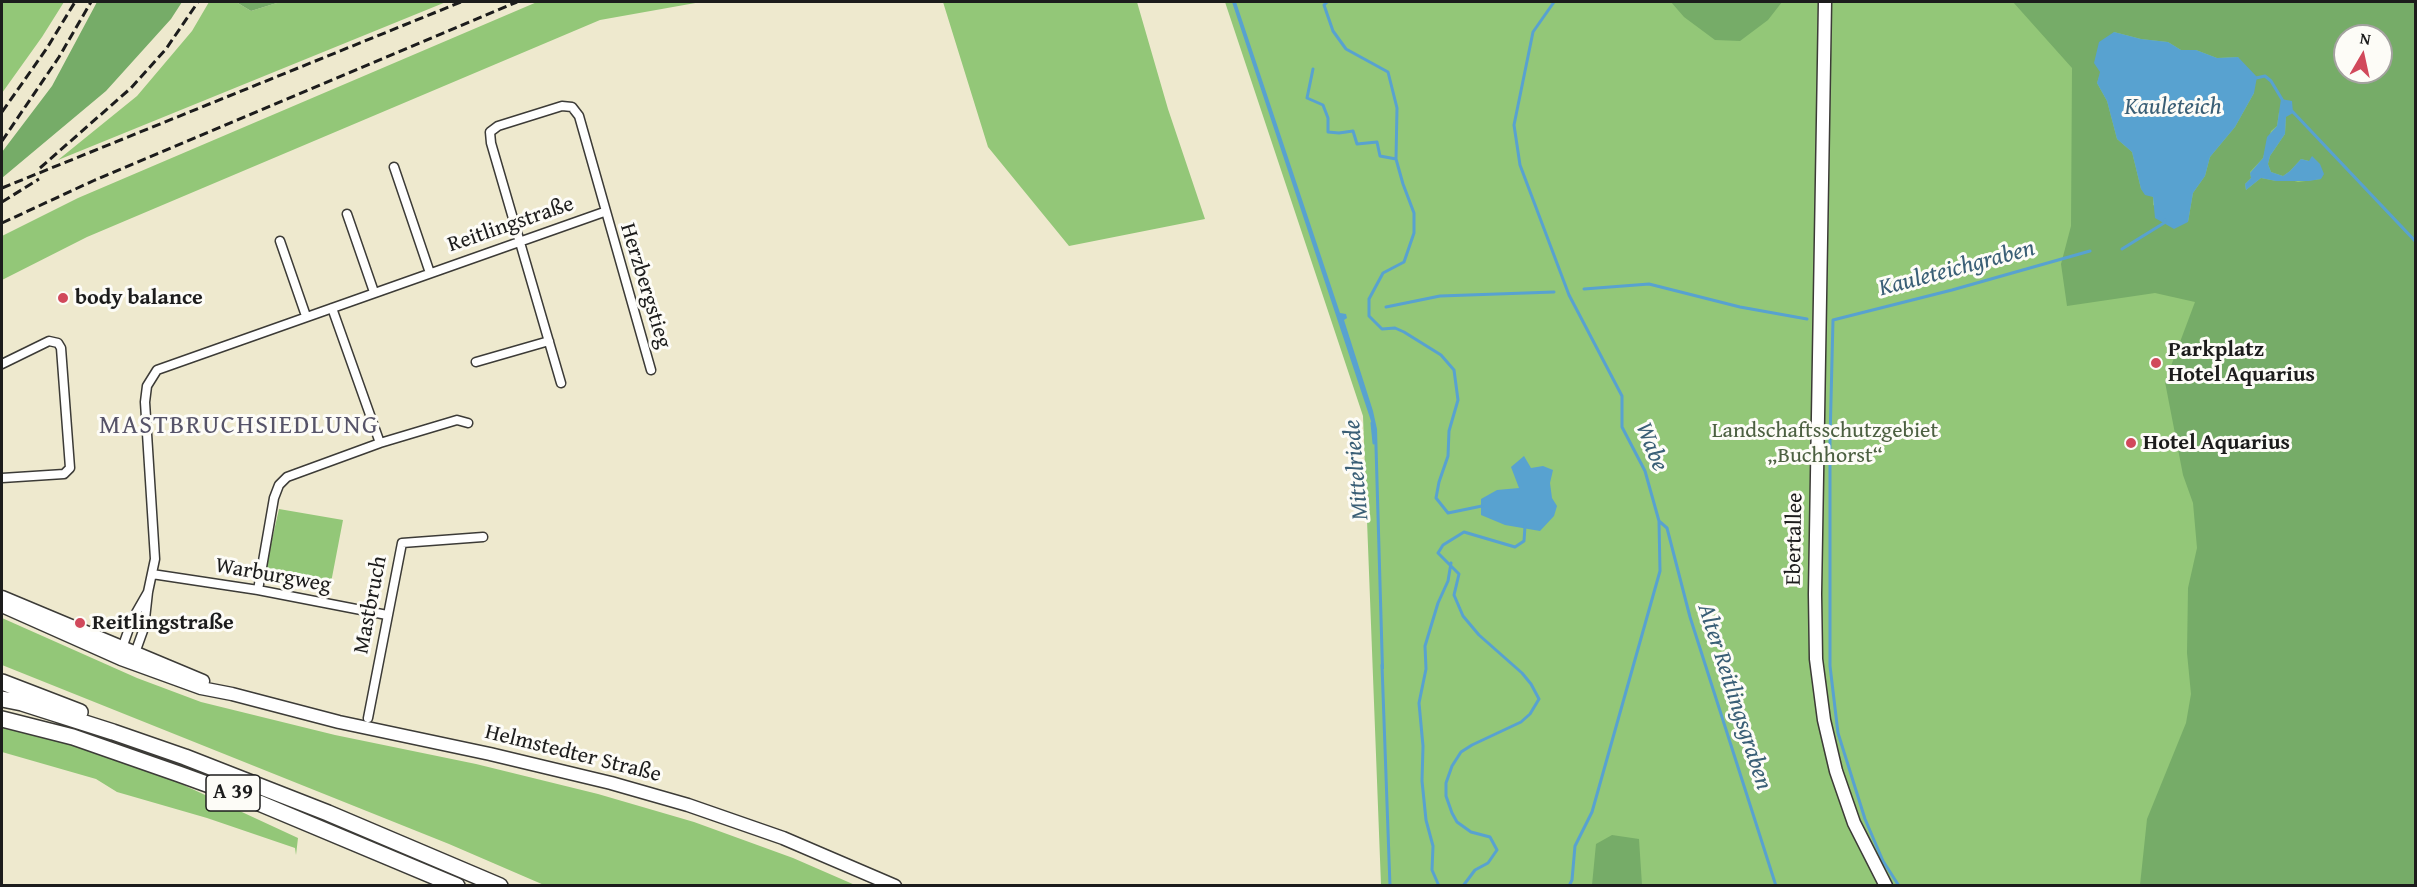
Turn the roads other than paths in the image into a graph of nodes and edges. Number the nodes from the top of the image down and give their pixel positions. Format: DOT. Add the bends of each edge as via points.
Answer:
graph roads {
  1 [pos="1825,2"];
  2 [pos="394,167"];
  3 [pos="604,212"];
  4 [pos="347,214"];
  5 [pos="280,241"];
  6 [pos="519,241"];
  7 [pos="430,273"];
  8 [pos="374,292"];
  9 [pos="332,308"];
  10 [pos="306,316"];
  11 [pos="549,341"];
  12 [pos="476,362"];
  13 [pos="2,364"];
  14 [pos="651,370"];
  15 [pos="561,383"];
  16 [pos="468,423"];
  17 [pos="380,443"];
  18 [pos="2,478"];
  19 [pos="483,537"];
  20 [pos="152,574"];
  21 [pos="258,590"];
  22 [pos="148,592"];
  23 [pos="2,597"];
  24 [pos="2,606"];
  25 [pos="387,615"];
  26 [pos="121,653"];
  27 [pos="135,653"];
  28 [pos="2,682"];
  29 [pos="232,694"];
  30 [pos="2,699"];
  31 [pos="368,718"];
  32 [pos="2,719"];
  33 [pos="113,732"];
  34 [pos="457,885"];
  35 [pos="500,885"];
  36 [pos="895,885"];
  37 [pos="1886,885"];
  1 -- 37 [label="street, Ebertallee" via="1816,654 1824,720 1836,771 1854,823"];
  2 -- 7 [label="street, Reitlingstraße"];
  3 -- 6 [label="street, Reitlingstraße"];
  3 -- 6 [label="street, Herzbergstieg" via="579,116 572,107 562,106 498,126 490,132 491,143"];
  3 -- 14 [label="street, Herzbergstieg"];
  4 -- 8 [label="street"];
  5 -- 10 [label="street"];
  6 -- 7 [label="street, Reitlingstraße"];
  6 -- 11 [label="street"];
  7 -- 8 [label="street, Reitlingstraße"];
  8 -- 9 [label="street, Reitlingstraße"];
  9 -- 10 [label="street, Reitlingstraße"];
  9 -- 17 [label="street"];
  10 -- 20 [label="street, Reitlingstraße" via="164,367 149,380 145,402 155,542"];
  11 -- 12 [label="street"];
  11 -- 15 [label="street"];
  13 -- 18 [label="street" via="50,341 58,343 70,468 64,474"];
  16 -- 17 [label="street" via="457,420"];
  17 -- 21 [label="street" via="287,477 279,485"];
  19 -- 25 [label="street, Mastbruch" via="402,543"];
  20 -- 21 [label="street, Warburgweg"];
  20 -- 22 [label="street, Reitlingstraße"];
  21 -- 25 [label="street, Warburgweg"];
  22 -- 26 [label="street, Reitlingstraße" via="132,620"];
  22 -- 27 [label="street, Reitlingstraße" via="144,628"];
  23 -- 26 [label="street, Helmstedter Straße"];
  24 -- 26 [label="street, Helmstedter Straße"];
  25 -- 31 [label="street, Mastbruch"];
  26 -- 27 [label="street, Helmstedter Straße"];
  26 -- 29 [label="street, Helmstedter Straße" via="201,688"];
  27 -- 29 [label="street, Helmstedter Straße"];
  28 -- 33 [label="highway" via="80,712"];
  29 -- 36 [label="street, Helmstedter Straße" via="564,771 688,805 783,838"];
  30 -- 33 [label="highway, A 39"];
  32 -- 34 [label="highway, A 39" via="73,737 259,803"];
  33 -- 35 [label="highway, A 39" via="317,809"];
}
